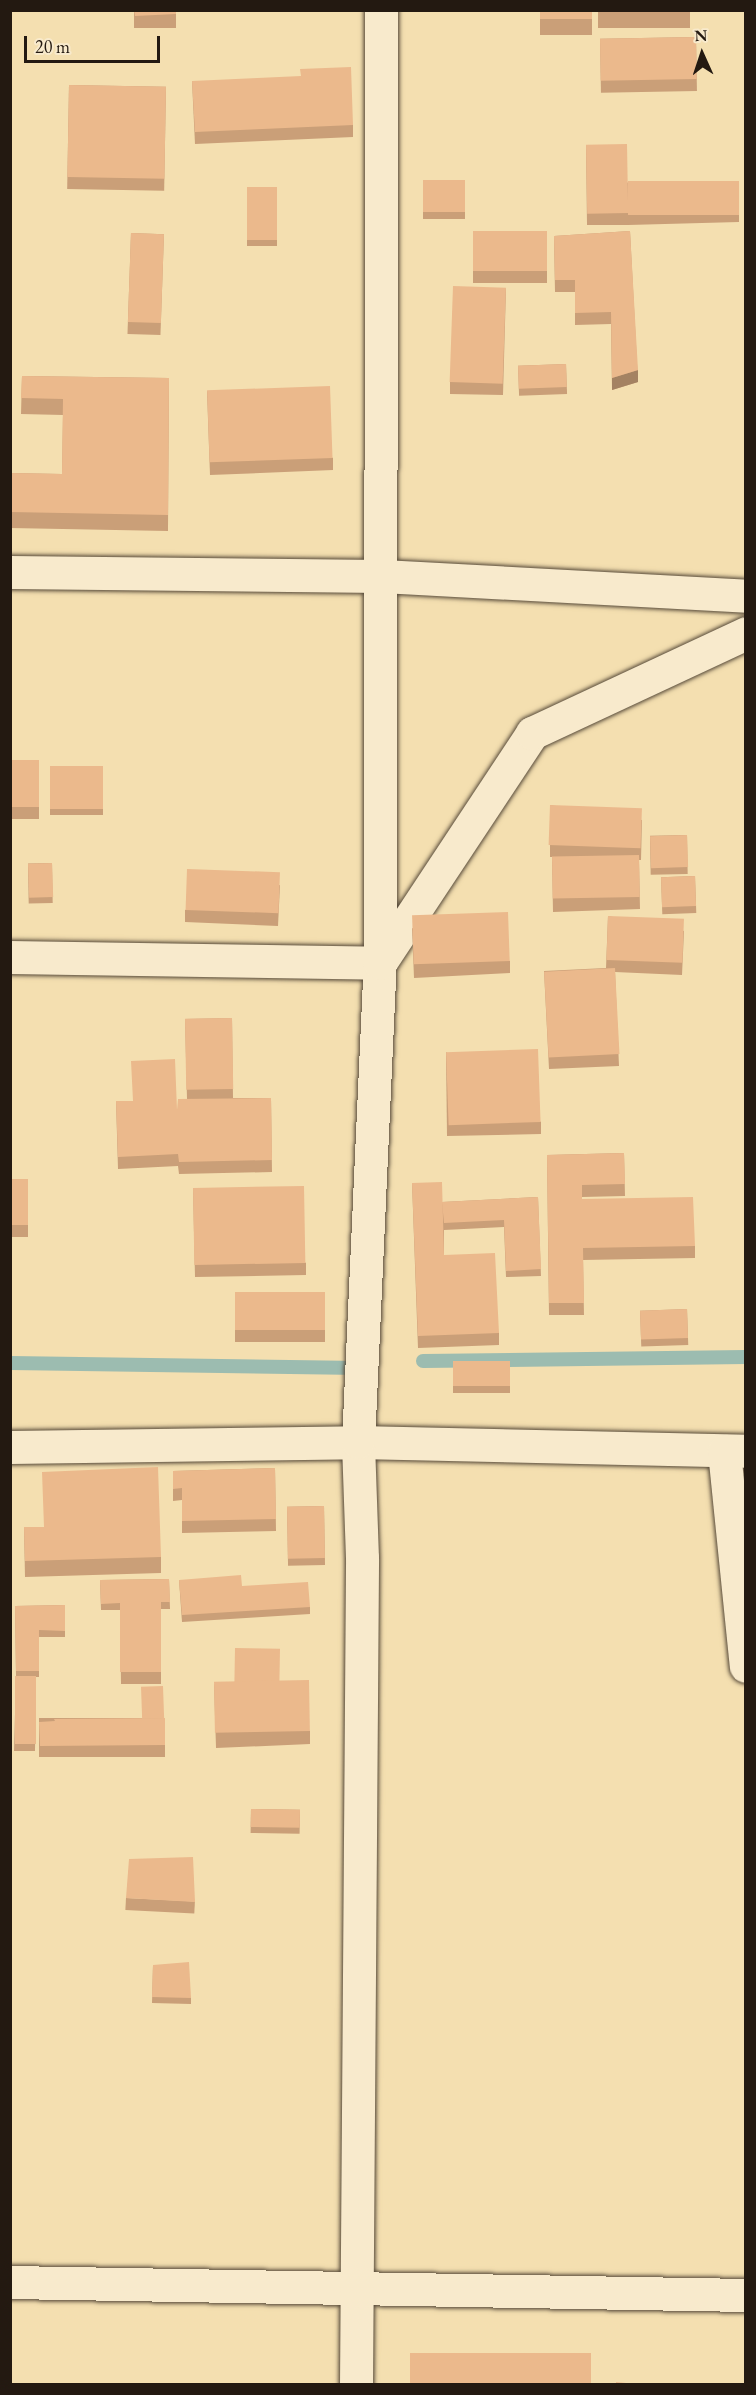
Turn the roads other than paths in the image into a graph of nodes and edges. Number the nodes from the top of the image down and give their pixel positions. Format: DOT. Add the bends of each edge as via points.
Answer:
graph roads {
  1 [pos="381,10"];
  2 [pos="10,572"];
  3 [pos="382,576"];
  4 [pos="746,596"];
  5 [pos="746,633"];
  6 [pos="10,957"];
  7 [pos="380,963"];
  8 [pos="358,1442"];
  9 [pos="10,1448"];
  10 [pos="735,1451"];
  11 [pos="746,1666"];
  12 [pos="10,2282"];
  13 [pos="357,2288"];
  14 [pos="746,2295"];
  15 [pos="356,2385"];
  1 -- 3 [label="street"];
  2 -- 3 [label="street"];
  3 -- 4 [label="street"];
  3 -- 7 [label="street"];
  5 -- 7 [label="street" via="532,733"];
  6 -- 7 [label="street"];
  7 -- 8 [label="street"];
  8 -- 9 [label="street"];
  8 -- 10 [label="street"];
  8 -- 13 [label="street" via="362,1569"];
  10 -- 11 [label="street"];
  12 -- 13 [label="street"];
  13 -- 14 [label="street"];
  13 -- 15 [label="street"];
}
